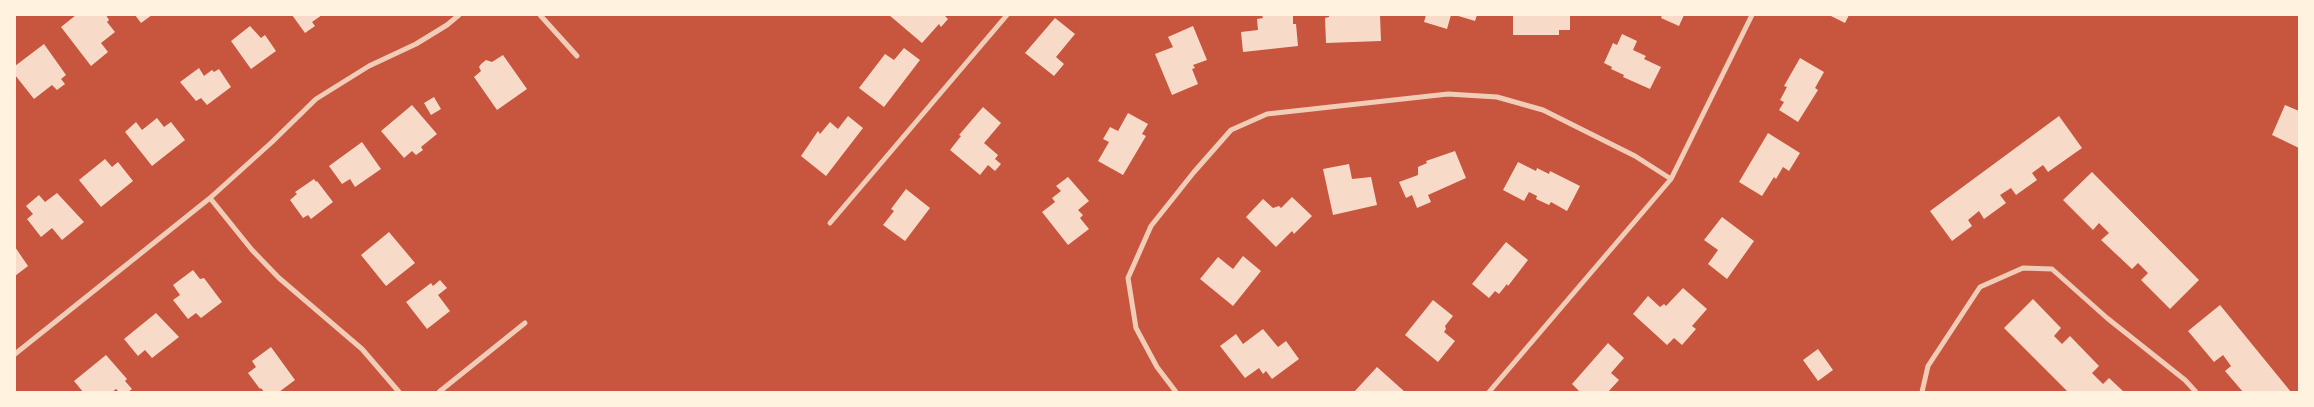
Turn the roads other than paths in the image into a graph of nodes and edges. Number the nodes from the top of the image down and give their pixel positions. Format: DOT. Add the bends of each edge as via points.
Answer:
graph roads {
  1 [pos="459,15"];
  2 [pos="540,15"];
  3 [pos="1007,15"];
  4 [pos="1752,15"];
  5 [pos="577,56"];
  6 [pos="1671,179"];
  7 [pos="210,198"];
  8 [pos="830,223"];
  9 [pos="525,323"];
  10 [pos="15,354"];
  11 [pos="399,392"];
  12 [pos="438,392"];
  13 [pos="1176,392"];
  14 [pos="1489,392"];
  15 [pos="1922,392"];
  16 [pos="2196,392"];
  1 -- 7 [label="street" via="416,44 369,66 316,99"];
  2 -- 5 [label="street"];
  3 -- 8 [label="street"];
  4 -- 6 [label="street"];
  6 -- 13 [label="street" via="1635,156 1543,110 1497,97 1448,94 1267,114 1231,130 1194,172 1150,226 1128,278 1136,328 1157,367"];
  6 -- 14 [label="street"];
  7 -- 10 [label="street"];
  7 -- 11 [label="street" via="279,278 362,348"];
  9 -- 12 [label="street"];
  15 -- 16 [label="street" via="1928,366 1980,287 2023,268 2052,269"];
}
